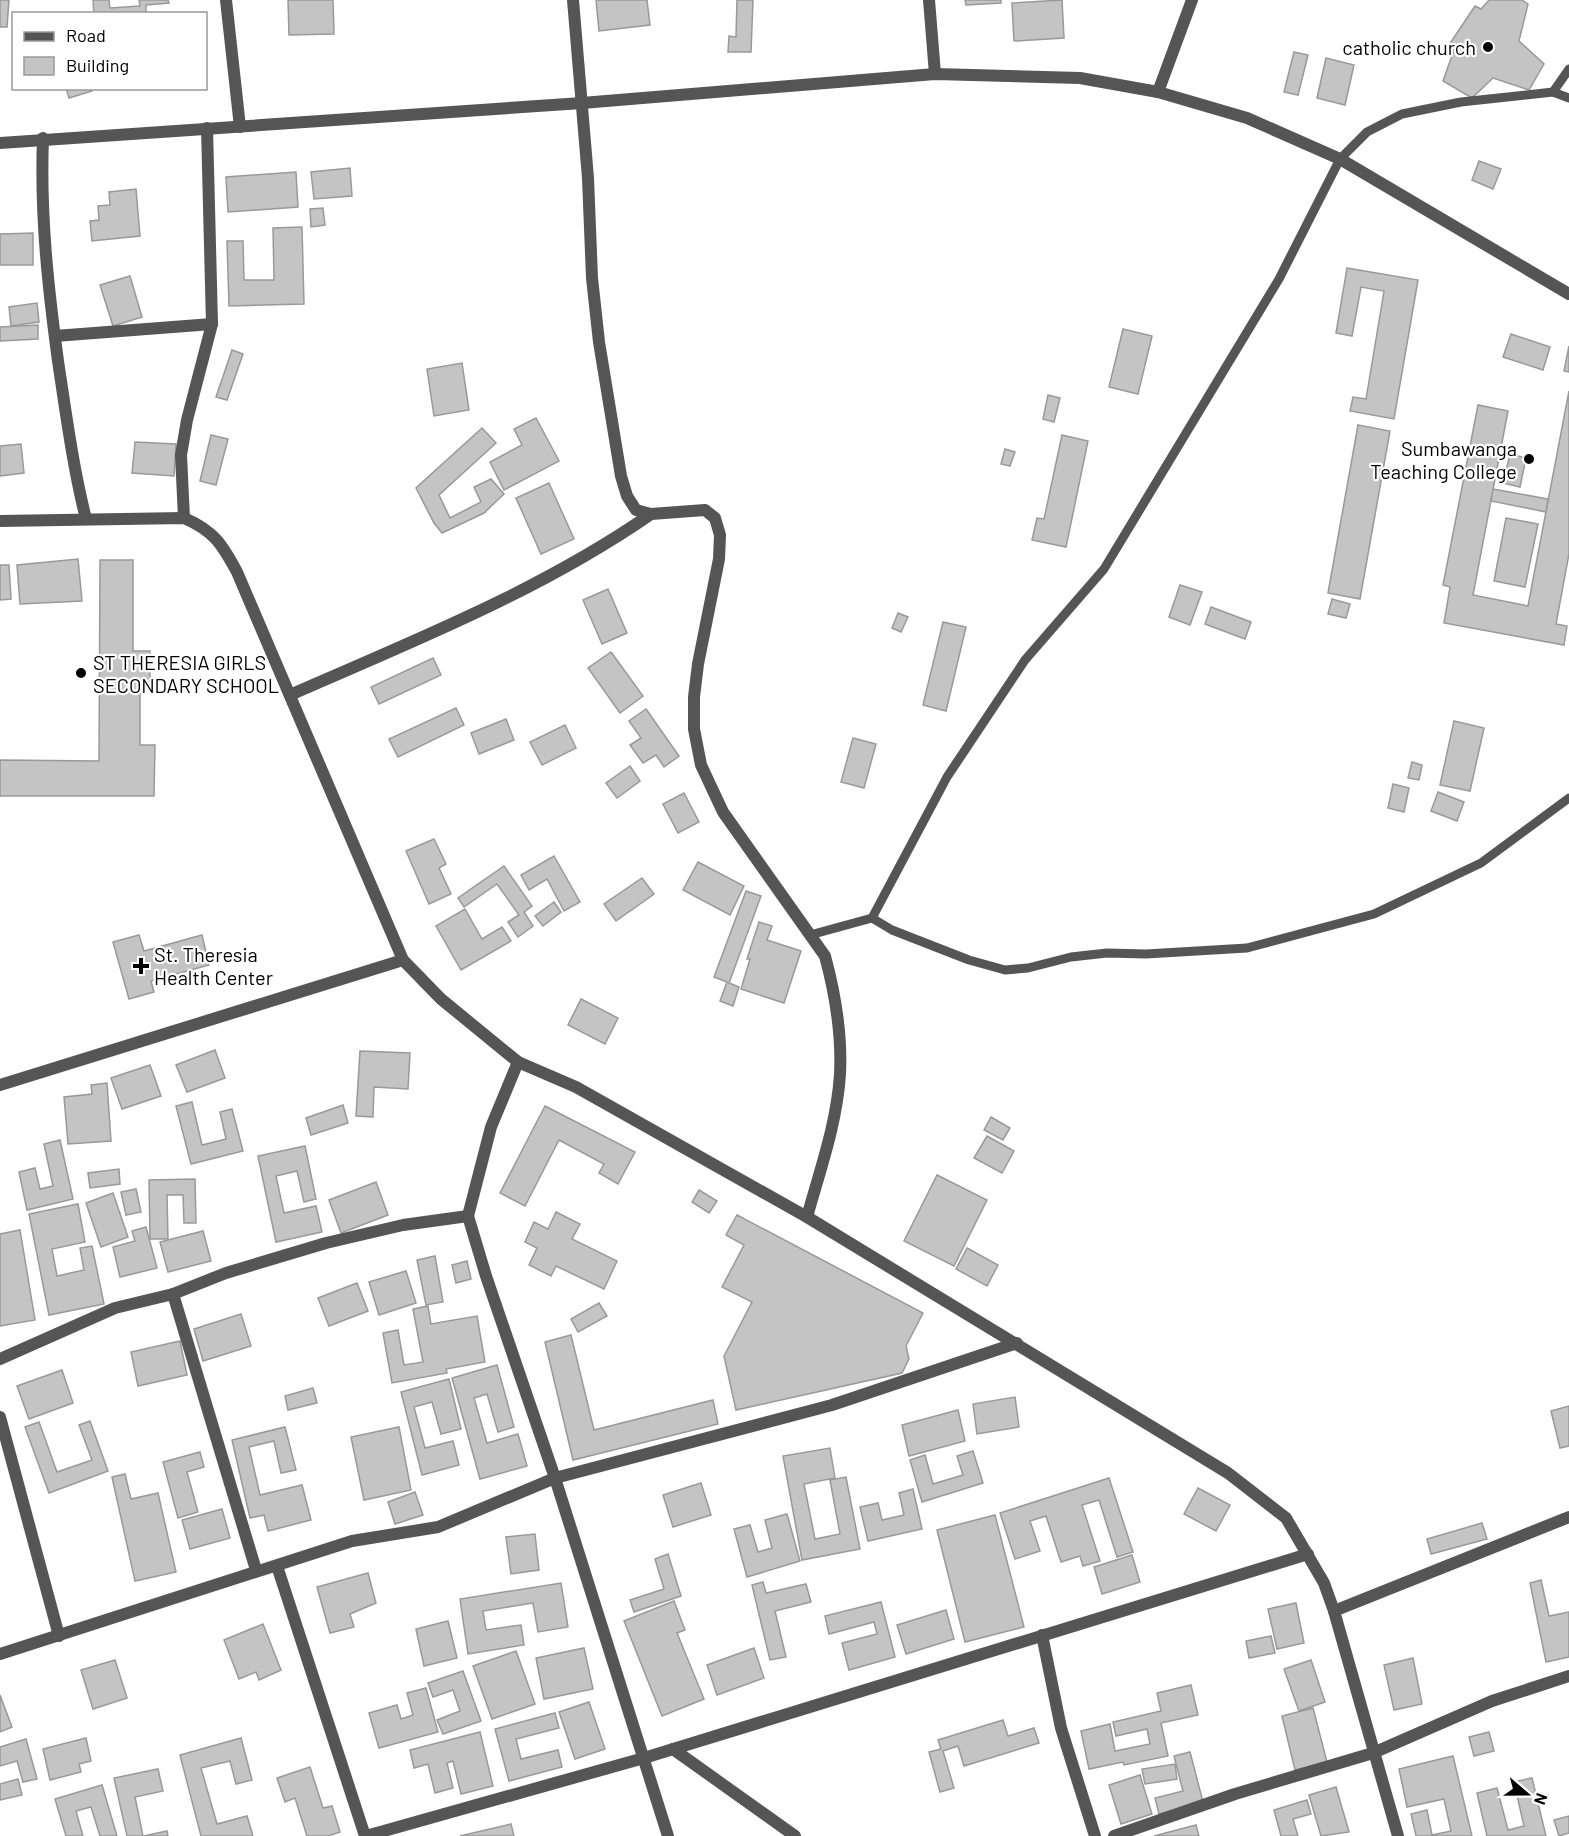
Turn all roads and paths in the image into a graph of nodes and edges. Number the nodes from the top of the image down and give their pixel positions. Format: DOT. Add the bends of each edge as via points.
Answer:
graph roads {
  1 [pos="226,0"];
  2 [pos="573,0"];
  3 [pos="929,0"];
  4 [pos="1192,0"];
  5 [pos="1569,69"];
  6 [pos="935,74"];
  7 [pos="1158,92"];
  8 [pos="1552,92"];
  9 [pos="1569,98"];
  10 [pos="582,103"];
  11 [pos="240,127"];
  12 [pos="207,128"];
  13 [pos="43,138"];
  14 [pos="0,143"];
  15 [pos="1340,159"];
  16 [pos="1569,294"];
  17 [pos="212,324"];
  18 [pos="55,336"];
  19 [pos="651,514"];
  20 [pos="184,518"];
  21 [pos="86,519"];
  22 [pos="0,521"];
  23 [pos="290,695"];
  24 [pos="1569,798"];
  25 [pos="873,918"];
  26 [pos="810,934"];
  27 [pos="403,960"];
  28 [pos="518,1062"];
  29 [pos="0,1085"];
  30 [pos="468,1216"];
  31 [pos="807,1217"];
  32 [pos="173,1294"];
  33 [pos="1017,1343"];
  34 [pos="0,1359"];
  35 [pos="0,1417"];
  36 [pos="555,1478"];
  37 [pos="1569,1517"];
  38 [pos="1308,1554"];
  39 [pos="277,1566"];
  40 [pos="256,1570"];
  41 [pos="1334,1611"];
  42 [pos="1042,1635"];
  43 [pos="59,1636"];
  44 [pos="0,1654"];
  45 [pos="1569,1676"];
  46 [pos="673,1749"];
  47 [pos="1373,1753"];
  48 [pos="644,1758"];
  49 [pos="365,1836"];
  50 [pos="668,1836"];
  51 [pos="795,1836"];
  52 [pos="1095,1836"];
  53 [pos="1114,1836"];
  54 [pos="1398,1836"];
  1 -- 11 [label="street"];
  2 -- 10 [label="street"];
  3 -- 6 [label="street"];
  4 -- 7 [label="street"];
  5 -- 8 [label="lane"];
  6 -- 7 [label="street" via="1080,78"];
  6 -- 10 [label="street"];
  7 -- 15 [label="street" via="1247,118"];
  8 -- 9 [label="lane"];
  8 -- 15 [label="lane" via="1461,102 1402,114 1367,132"];
  10 -- 11 [label="street"];
  10 -- 19 [label="street" via="594,299 621,476 636,510"];
  11 -- 12 [label="street"];
  12 -- 13 [label="street"];
  12 -- 17 [label="street"];
  13 -- 14 [label="street"];
  13 -- 18 [label="street" via="41,188"];
  15 -- 16 [label="street"];
  15 -- 25 [label="lane" via="1279,279 1104,569 1025,660 960,758"];
  17 -- 18 [label="street"];
  17 -- 20 [label="street" via="181,455"];
  18 -- 21 [label="street" via="73,468"];
  19 -- 23 [label="street" via="530,586"];
  19 -- 26 [label="street" via="705,510 715,518 720,534 718,559 694,697 694,729 701,765 723,812"];
  20 -- 21 [label="street"];
  20 -- 23 [label="street" via="206,529 220,542"];
  21 -- 22 [label="street"];
  23 -- 27 [label="street"];
  24 -- 25 [label="lane" via="1481,863 1374,914 1247,948 1107,953 1005,970 892,930"];
  25 -- 26 [label="lane"];
  26 -- 31 [label="street" via="825,956 832,983 840,1073 833,1126"];
  27 -- 28 [label="street" via="449,1005"];
  27 -- 29 [label="street"];
  28 -- 30 [label="street" via="491,1127"];
  28 -- 31 [label="street" via="576,1087"];
  30 -- 32 [label="street" via="403,1225 326,1243 226,1273"];
  30 -- 36 [label="street"];
  31 -- 33 [label="street"];
  32 -- 34 [label="street" via="115,1308"];
  32 -- 40 [label="street"];
  33 -- 36 [label="street" via="832,1405"];
  33 -- 38 [label="street" via="1228,1473 1286,1518"];
  35 -- 43 [label="street"];
  36 -- 39 [label="street" via="438,1527 352,1541"];
  36 -- 48 [label="street"];
  37 -- 41 [label="street"];
  38 -- 41 [label="street"];
  38 -- 42 [label="street"];
  39 -- 40 [label="street"];
  39 -- 49 [label="street"];
  40 -- 43 [label="street"];
  41 -- 47 [label="street"];
  42 -- 46 [label="street"];
  42 -- 52 [label="street" via="1061,1728"];
  43 -- 44 [label="street"];
  45 -- 47 [label="street" via="1492,1701"];
  46 -- 48 [label="street"];
  46 -- 51 [label="street"];
  47 -- 53 [label="street" via="1235,1794"];
  47 -- 54 [label="street"];
  48 -- 49 [label="street"];
  48 -- 50 [label="street"];
}
